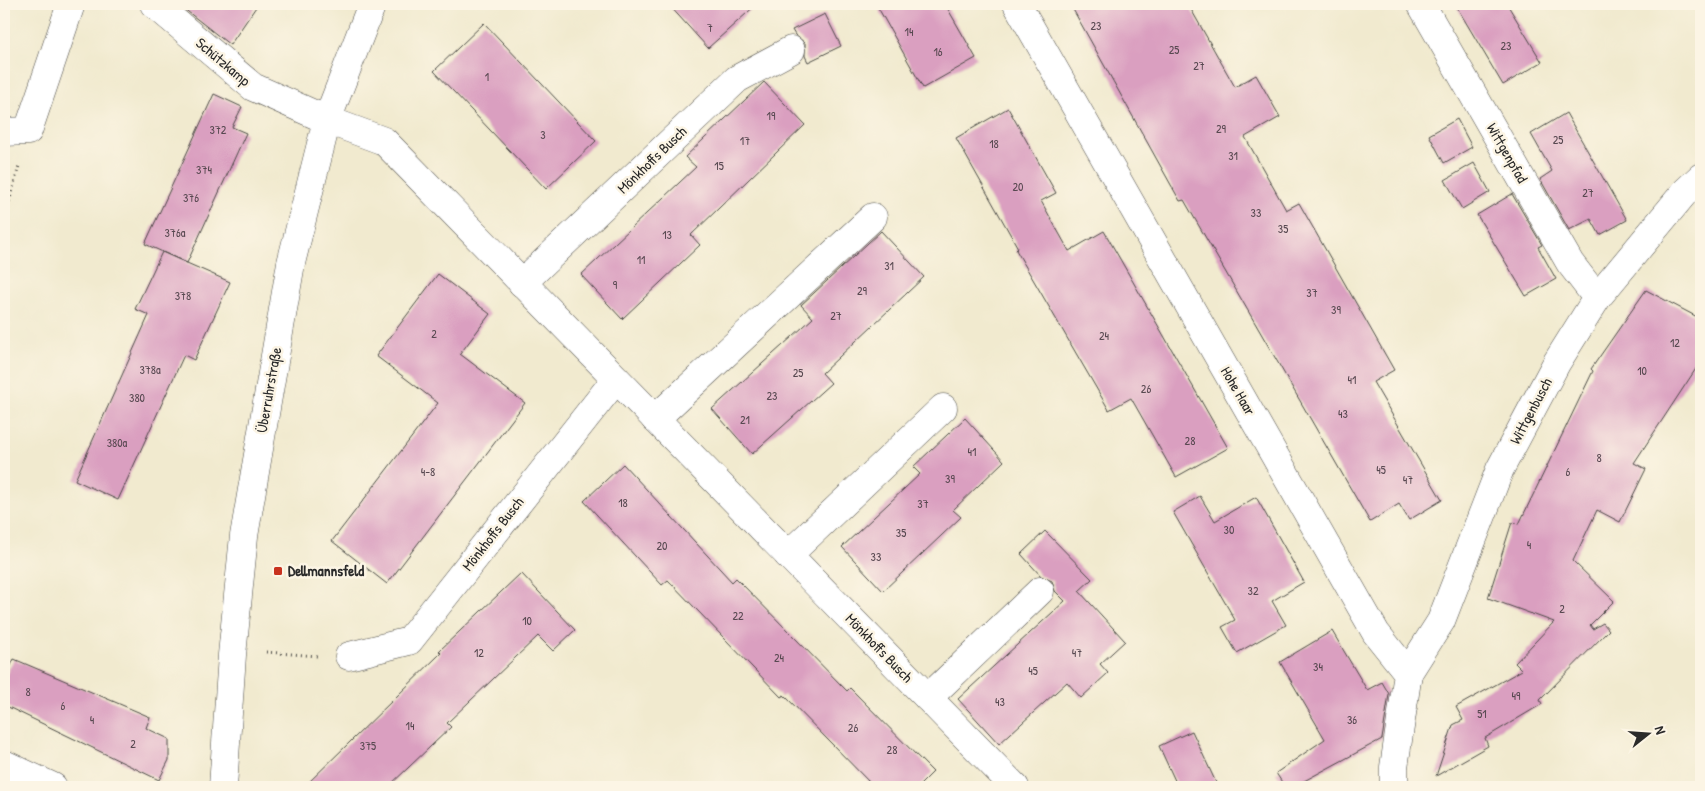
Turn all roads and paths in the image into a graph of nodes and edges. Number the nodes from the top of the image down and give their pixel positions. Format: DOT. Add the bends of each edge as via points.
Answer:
graph roads {
  1 [pos="71,4"];
  2 [pos="154,4"];
  3 [pos="372,4"];
  4 [pos="1017,4"];
  5 [pos="1421,4"];
  6 [pos="791,50"];
  7 [pos="328,120"];
  8 [pos="16,132"];
  9 [pos="1701,177"];
  10 [pos="873,218"];
  11 [pos="4,221"];
  12 [pos="522,283"];
  13 [pos="1598,298"];
  14 [pos="616,379"];
  15 [pos="943,408"];
  16 [pos="655,419"];
  17 [pos="788,555"];
  18 [pos="1040,591"];
  19 [pos="234,647"];
  20 [pos="349,656"];
  21 [pos="1408,674"];
  22 [pos="928,698"];
  23 [pos="4,764"];
  24 [pos="53,787"];
  25 [pos="224,787"];
  26 [pos="1015,787"];
  27 [pos="1394,787"];
  1 -- 8 [label="street"];
  2 -- 7 [label="street, Schützkamp" via="253,87"];
  3 -- 7 [label="street, Überruhrstraße"];
  4 -- 21 [label="street, Hohe Haar" via="1376,633"];
  5 -- 13 [label="street, Wittgenpfad" via="1570,263"];
  6 -- 12 [label="street, Mönkhoffs Busch" via="737,79"];
  7 -- 12 [label="street, Mönkhoffs Busch" via="384,141"];
  7 -- 19 [label="street, Überruhrstraße" via="290,272 244,536"];
  8 -- 11 [label="path"];
  9 -- 13 [label="street, Wittgenbusch"];
  10 -- 16 [label="street"];
  12 -- 14 [label="street, Mönkhoffs Busch"];
  13 -- 21 [label="street, Wittgenbusch" via="1557,362 1500,468 1441,621"];
  14 -- 16 [label="street, Mönkhoffs Busch"];
  14 -- 20 [label="street, Mönkhoffs Busch" via="409,641"];
  15 -- 17 [label="street"];
  16 -- 17 [label="street, Mönkhoffs Busch"];
  17 -- 22 [label="street, Mönkhoffs Busch"];
  18 -- 22 [label="street"];
  19 -- 20 [label="path" via="291,656"];
  19 -- 25 [label="street, Überruhrstraße"];
  21 -- 27 [label="street"];
  22 -- 26 [label="street, Mönkhoffs Busch"];
  23 -- 24 [label="street"];
}
